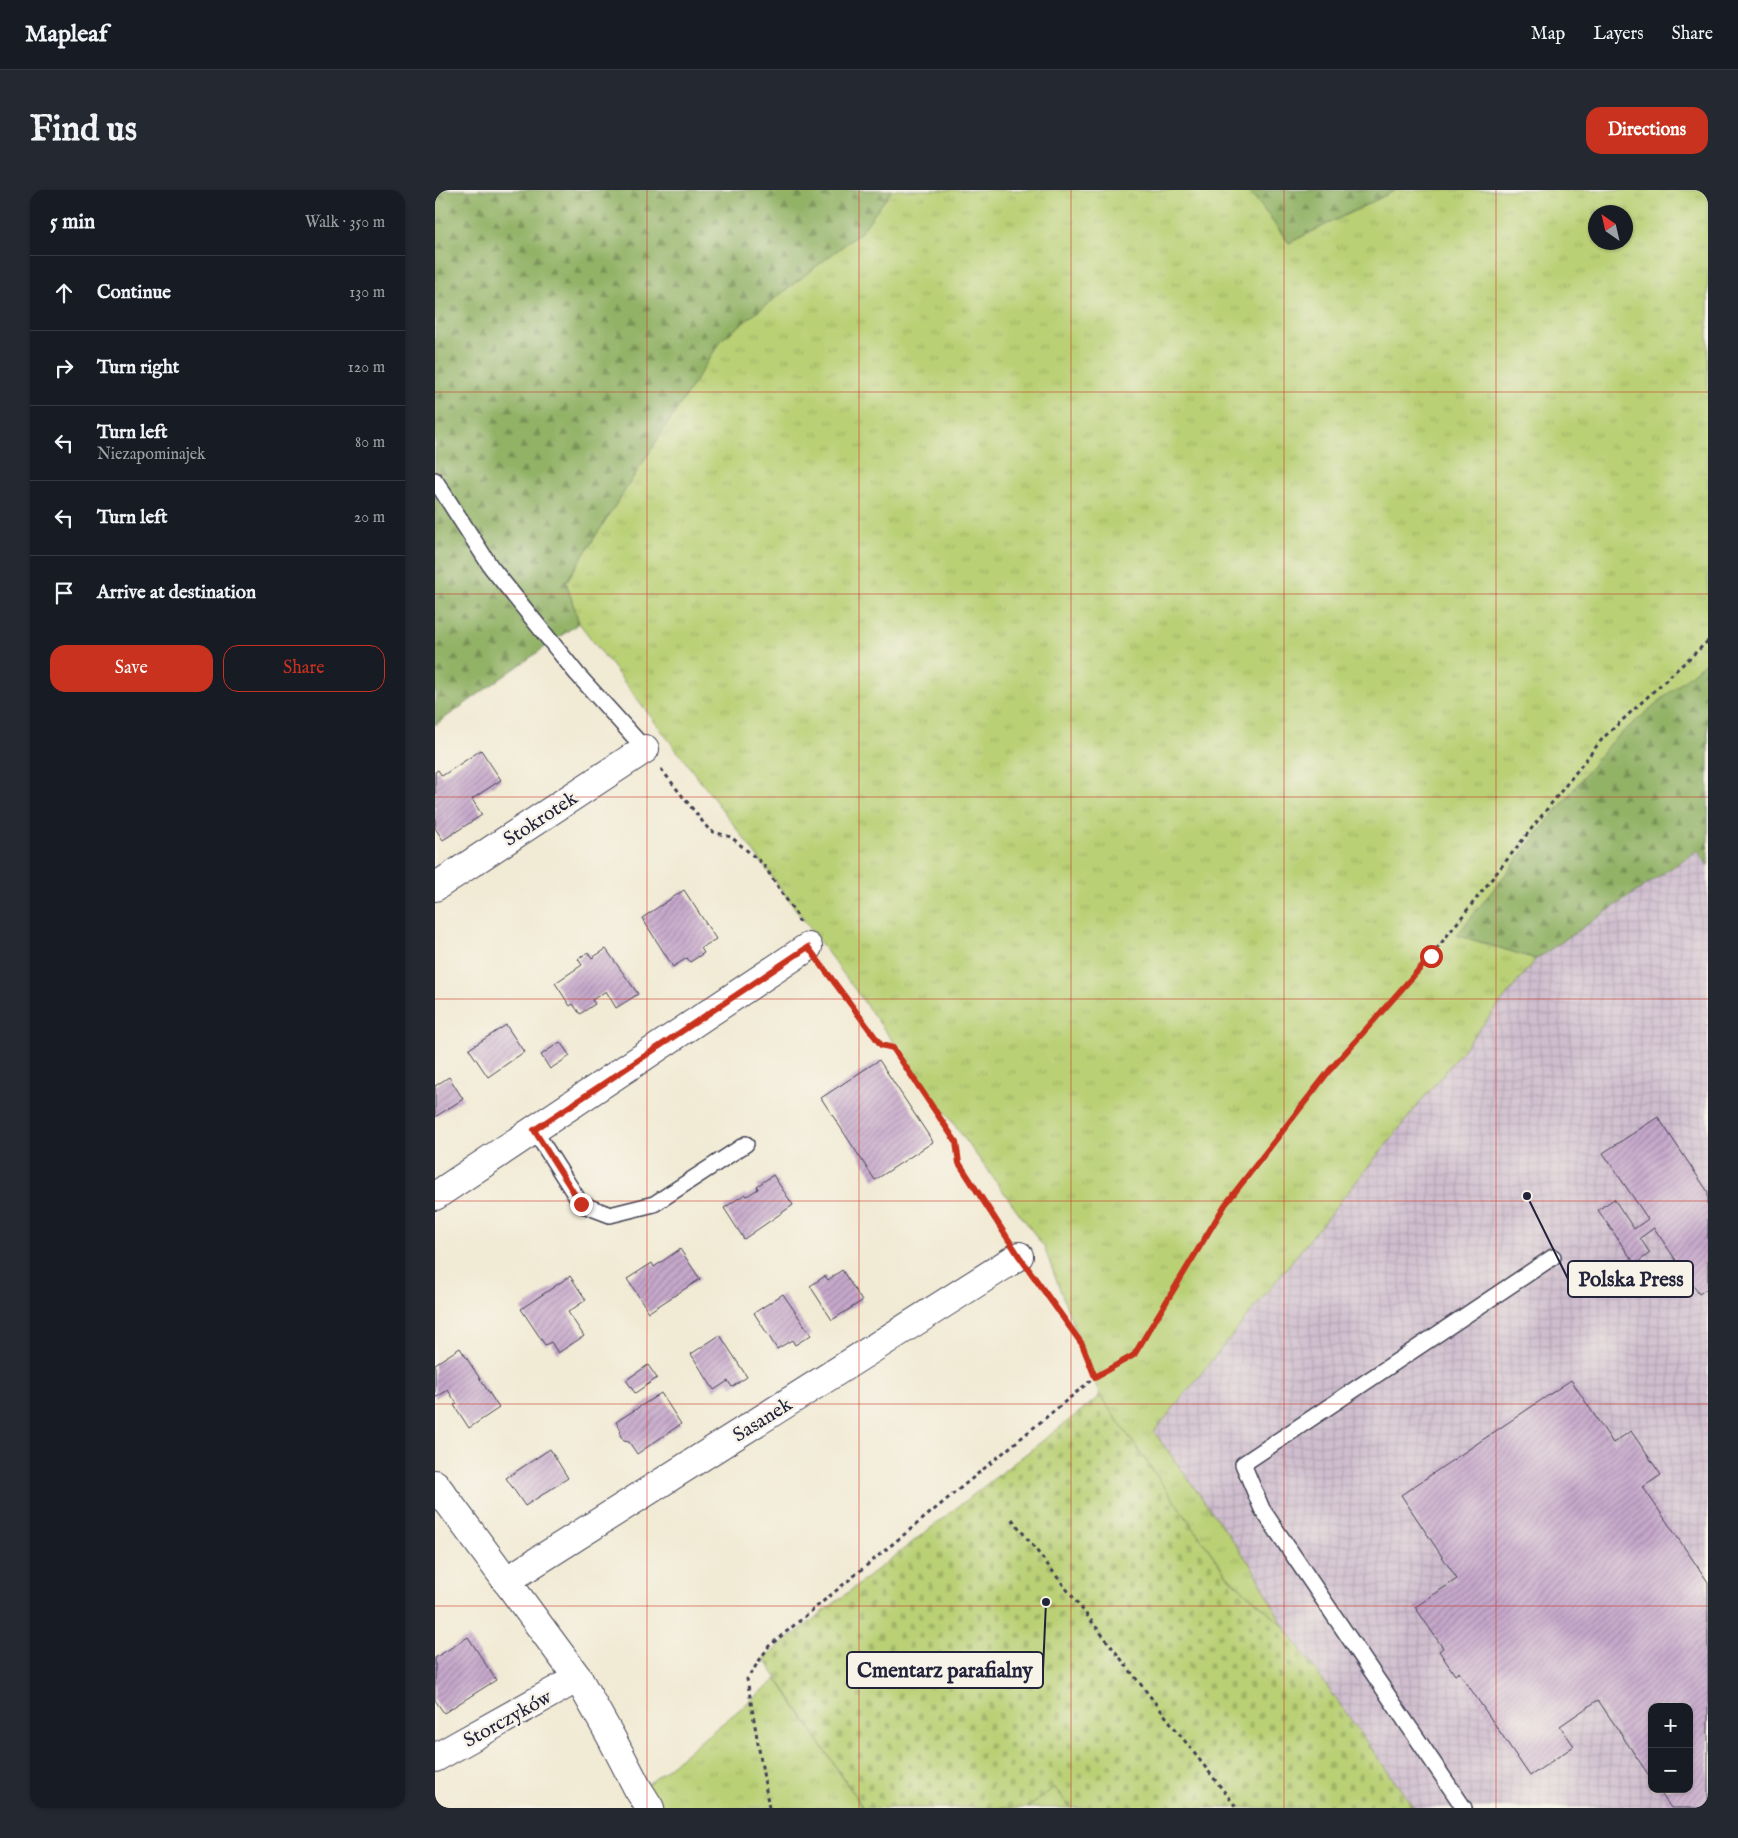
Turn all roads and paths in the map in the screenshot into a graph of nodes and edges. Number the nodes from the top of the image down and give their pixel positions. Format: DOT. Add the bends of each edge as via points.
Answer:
graph roads {
  1 [pos="435,480"];
  2 [pos="1708,641"];
  3 [pos="645,749"];
  4 [pos="435,887"];
  5 [pos="808,947"];
  6 [pos="534,1130"];
  7 [pos="746,1144"];
  8 [pos="435,1196"];
  9 [pos="1019,1256"];
  10 [pos="1553,1257"];
  11 [pos="1095,1377"];
  12 [pos="435,1484"];
  13 [pos="1012,1519"];
  14 [pos="506,1581"];
  15 [pos="578,1678"];
  16 [pos="435,1758"];
  17 [pos="650,1808"];
  18 [pos="769,1808"];
  19 [pos="1237,1808"];
  20 [pos="1464,1808"];
  1 -- 3 [label="lane" via="491,567 577,674"];
  2 -- 11 [label="path" via="1603,738 1431,956 1329,1071 1225,1205 1134,1355"];
  3 -- 4 [label="street, Stokrotek"];
  3 -- 5 [label="path" via="710,831 731,837 763,864 796,914"];
  5 -- 6 [label="street"];
  5 -- 9 [label="path" via="881,1045 893,1048 956,1142 959,1163"];
  6 -- 7 [label="lane" via="581,1204 610,1215 654,1204"];
  6 -- 8 [label="street"];
  9 -- 11 [label="path" via="1082,1344"];
  9 -- 14 [label="street, Sasanek"];
  10 -- 20 [label="lane" via="1243,1464 1262,1510"];
  11 -- 18 [label="path" via="769,1646 747,1679"];
  12 -- 14 [label="street"];
  13 -- 19 [label="path"];
  14 -- 15 [label="street"];
  15 -- 16 [label="street, Storczyków"];
  15 -- 17 [label="street"];
}
